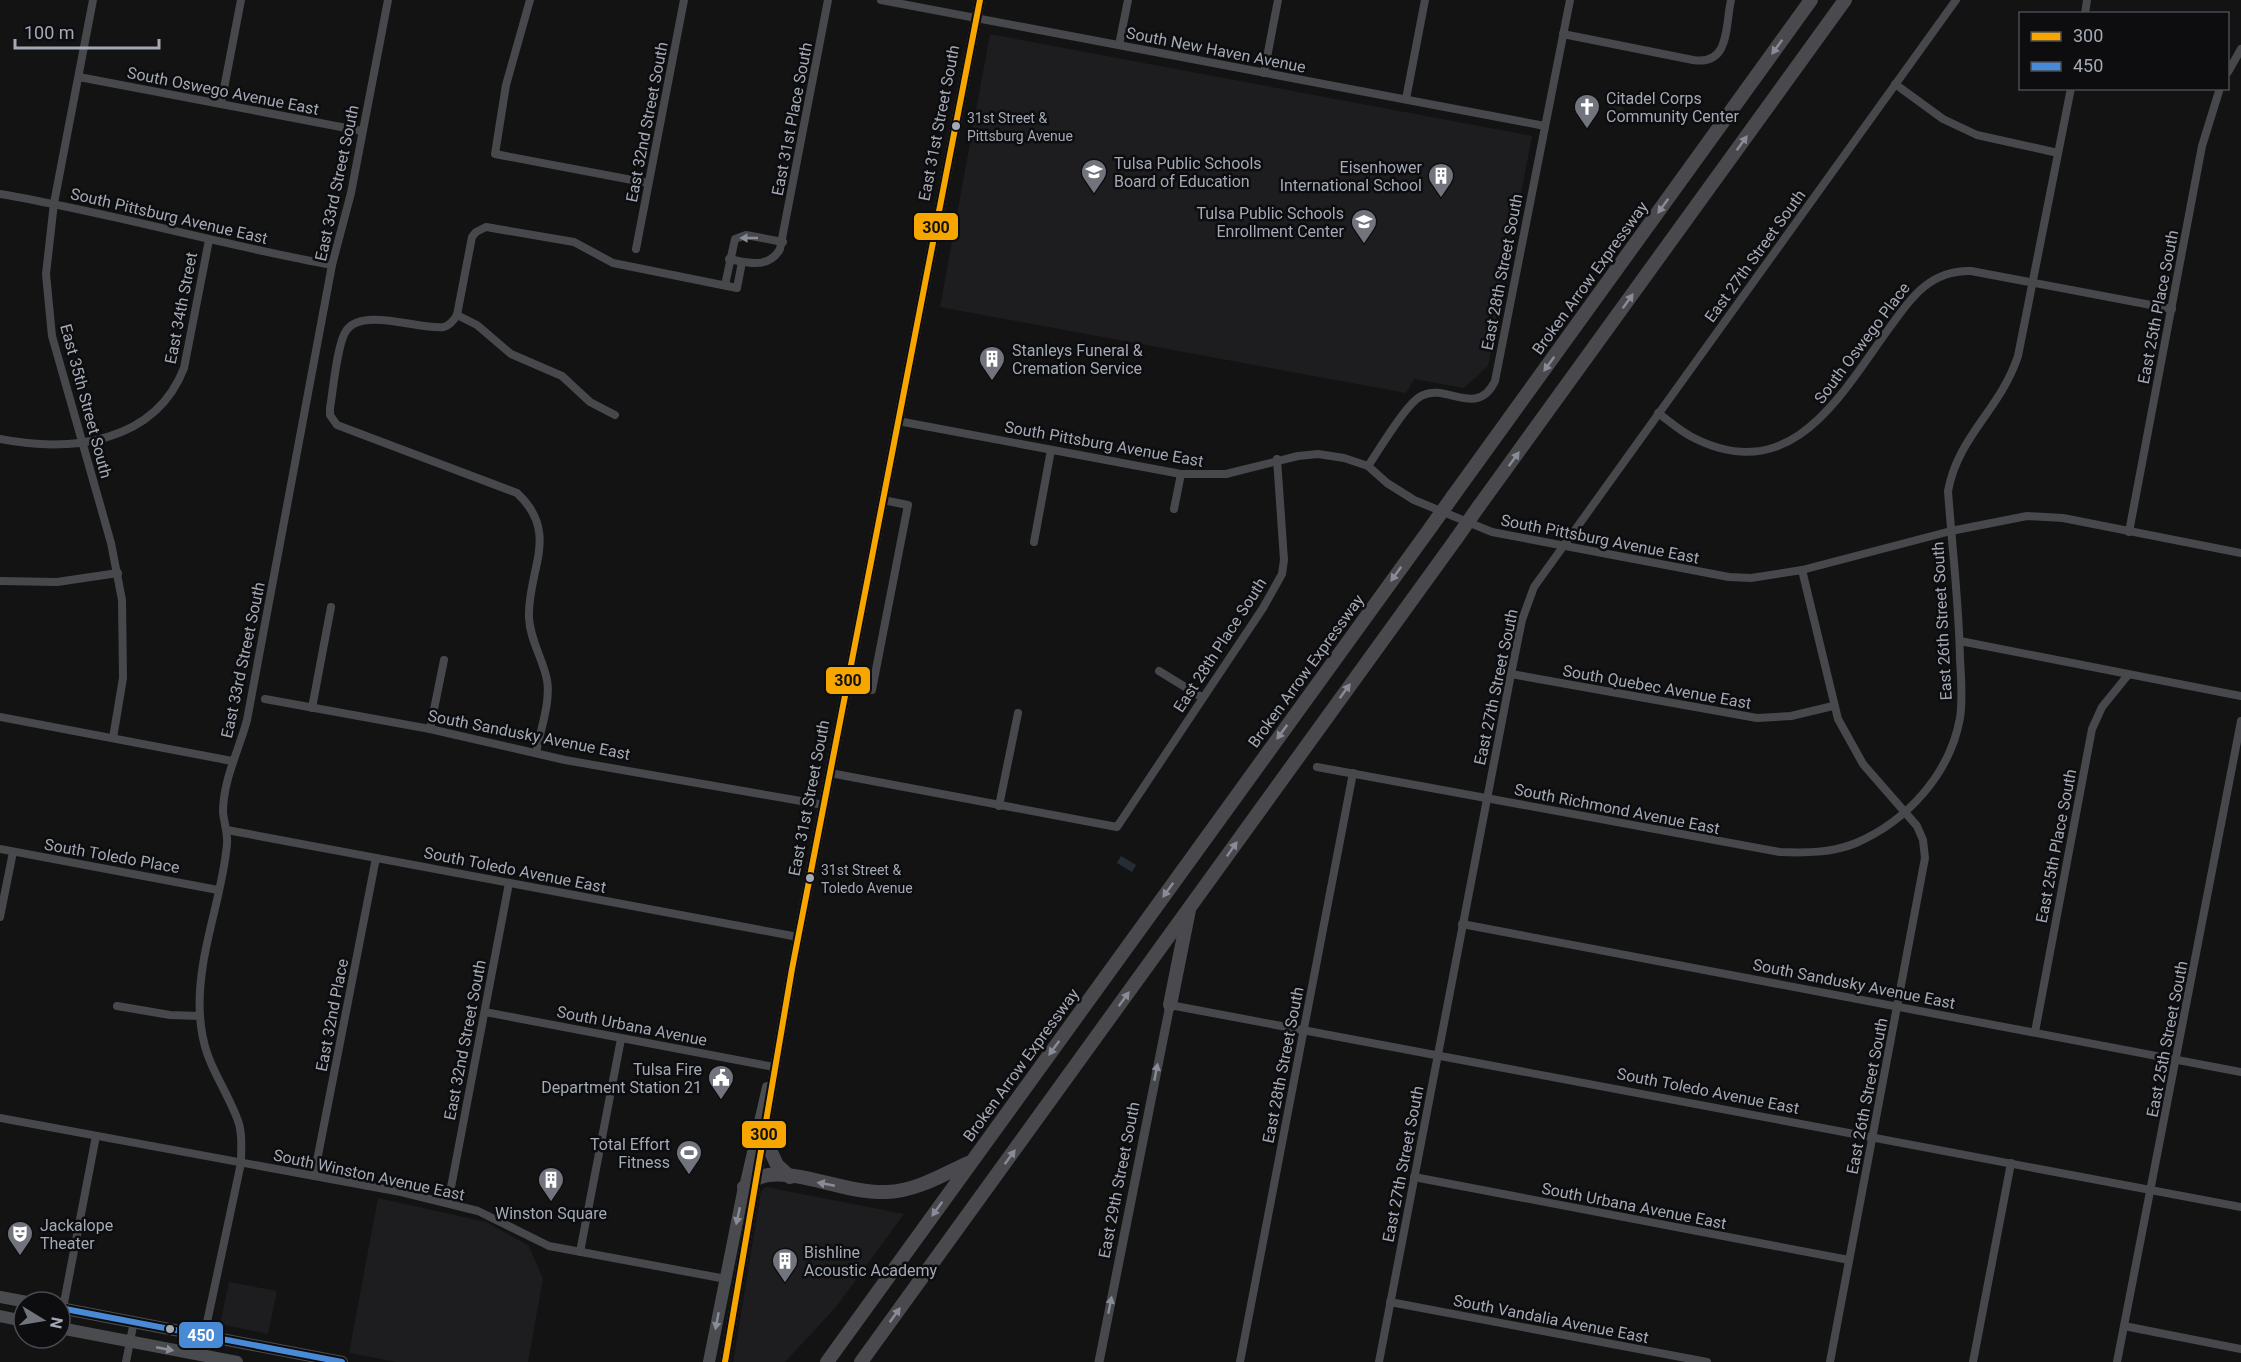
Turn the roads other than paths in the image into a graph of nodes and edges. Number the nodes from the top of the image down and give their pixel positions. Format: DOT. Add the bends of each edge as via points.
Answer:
graph roads {
  1 [pos="93,0"];
  2 [pos="241,0"];
  3 [pos="388,0"];
  4 [pos="530,0"];
  5 [pos="684,0"];
  6 [pos="828,0"];
  7 [pos="881,0"];
  8 [pos="980,0"];
  9 [pos="1128,0"];
  10 [pos="1278,0"];
  11 [pos="1425,0"];
  12 [pos="1570,0"];
  13 [pos="1731,0"];
  14 [pos="1811,0"];
  15 [pos="1845,0"];
  16 [pos="1956,0"];
  17 [pos="976,18"];
  18 [pos="1563,34"];
  19 [pos="1119,45"];
  20 [pos="2241,49"];
  21 [pos="2229,70"];
  22 [pos="1264,73"];
  23 [pos="79,77"];
  24 [pos="1895,84"];
  25 [pos="2070,90"];
  26 [pos="2219,90"];
  27 [pos="1406,99"];
  28 [pos="221,104"];
  29 [pos="1545,126"];
  30 [pos="362,132"];
  31 [pos="2058,153"];
  32 [pos="648,183"];
  33 [pos="0,195"];
  34 [pos="54,203"];
  35 [pos="209,240"];
  36 [pos="783,242"];
  37 [pos="636,249"];
  38 [pos="729,259"];
  39 [pos="742,262"];
  40 [pos="332,265"];
  41 [pos="2033,283"];
  42 [pos="724,285"];
  43 [pos="2172,309"];
  44 [pos="457,315"];
  45 [pos="1658,413"];
  46 [pos="615,415"];
  47 [pos="898,421"];
  48 [pos="0,439"];
  49 [pos="82,443"];
  50 [pos="1051,450"];
  51 [pos="1277,459"];
  52 [pos="1368,466"];
  53 [pos="1181,474"];
  54 [pos="883,500"];
  55 [pos="1174,509"];
  56 [pos="1951,531"];
  57 [pos="2129,532"];
  58 [pos="1034,542"];
  59 [pos="1561,546"];
  60 [pos="2241,553"];
  61 [pos="1802,570"];
  62 [pos="118,573"];
  63 [pos="0,581"];
  64 [pos="331,607"];
  65 [pos="1960,641"];
  66 [pos="444,660"];
  67 [pos="1159,671"];
  68 [pos="1511,674"];
  69 [pos="2128,675"];
  70 [pos="872,690"];
  71 [pos="2241,696"];
  72 [pos="1203,698"];
  73 [pos="265,699"];
  74 [pos="1833,706"];
  75 [pos="312,708"];
  76 [pos="1018,713"];
  77 [pos="0,717"];
  78 [pos="2241,721"];
  79 [pos="430,729"];
  80 [pos="113,738"];
  81 [pos="536,753"];
  82 [pos="232,761"];
  83 [pos="1317,766"];
  84 [pos="830,773"];
  85 [pos="1353,773"];
  86 [pos="1487,798"];
  87 [pos="824,805"];
  88 [pos="999,806"];
  89 [pos="1905,812"];
  90 [pos="227,830"];
  91 [pos="0,849"];
  92 [pos="13,852"];
  93 [pos="376,858"];
  94 [pos="509,883"];
  95 [pos="218,890"];
  96 [pos="1190,908"];
  97 [pos="0,917"];
  98 [pos="1462,924"];
  99 [pos="798,937"];
  100 [pos="117,1005"];
  101 [pos="1170,1005"];
  102 [pos="1898,1006"];
  103 [pos="484,1012"];
  104 [pos="200,1016"];
  105 [pos="1304,1031"];
  106 [pos="2035,1032"];
  107 [pos="621,1039"];
  108 [pos="1438,1055"];
  109 [pos="2177,1060"];
  110 [pos="774,1066"];
  111 [pos="2241,1071"];
  112 [pos="0,1118"];
  113 [pos="96,1136"];
  114 [pos="1873,1136"];
  115 [pos="765,1139"];
  116 [pos="971,1162"];
  117 [pos="241,1163"];
  118 [pos="2011,1163"];
  119 [pos="314,1176"];
  120 [pos="758,1177"];
  121 [pos="790,1177"];
  122 [pos="1414,1178"];
  123 [pos="744,1187"];
  124 [pos="2150,1190"];
  125 [pos="448,1203"];
  126 [pos="2241,1207"];
  127 [pos="580,1252"];
  128 [pos="1849,1260"];
  129 [pos="726,1279"];
  130 [pos="65,1290"];
  131 [pos="1390,1302"];
  132 [pos="72,1311"];
  133 [pos="134,1321"];
  134 [pos="2124,1326"];
  135 [pos="72,1330"];
  136 [pos="204,1334"];
  137 [pos="129,1342"];
  138 [pos="2241,1348"];
  139 [pos="200,1356"];
  140 [pos="126,1362"];
  141 [pos="237,1362"];
  142 [pos="342,1362"];
  143 [pos="709,1362"];
  144 [pos="724,1362"];
  145 [pos="827,1362"];
  146 [pos="861,1362"];
  147 [pos="1099,1362"];
  148 [pos="1240,1362"];
  149 [pos="1378,1362"];
  150 [pos="1707,1362"];
  151 [pos="1830,1362"];
  152 [pos="1973,1362"];
  153 [pos="2117,1362"];
  1 -- 23 [label="street, East 35th Street South"];
  2 -- 28 [label="street"];
  3 -- 30 [label="street, East 33rd Street South"];
  4 -- 32 [label="street" via="506,85 495,154"];
  5 -- 32 [label="street, East 32nd Street South"];
  6 -- 36 [label="street, East 31st Place South"];
  7 -- 17 [label="street, South New Haven Avenue"];
  8 -- 17 [label="main road, East 31st Street South"];
  9 -- 19 [label="street"];
  10 -- 22 [label="street"];
  11 -- 27 [label="street"];
  12 -- 18 [label="street, East 28th Street South"];
  13 -- 18 [label="street" via="1719,55 1702,62"];
  14 -- 116 [label="highway, Broken Arrow Expressway, one-way, bridge"];
  96 -- 15 [label="highway, one-way, bridge"];
  16 -- 24 [label="street, East 27th Street South"];
  17 -- 19 [label="street, South New Haven Avenue"];
  17 -- 47 [label="main road, East 31st Street South"];
  18 -- 29 [label="street, East 28th Street South"];
  19 -- 22 [label="street, South New Haven Avenue"];
  20 -- 21 [label="street"];
  22 -- 27 [label="street, South New Haven Avenue"];
  23 -- 28 [label="street, South Oswego Avenue East"];
  23 -- 34 [label="street, East 35th Street South"];
  24 -- 31 [label="street" via="1943,119 1977,135"];
  24 -- 45 [label="street, East 27th Street South"];
  25 -- 31 [label="street, East 26th Street South"];
  26 -- 43 [label="street, East 25th Place South" via="2202,146"];
  27 -- 29 [label="street, South New Haven Avenue"];
  28 -- 30 [label="street, South Oswego Avenue East"];
  29 -- 52 [label="street, East 28th Street South" via="1492,387 1471,399 1423,395 1411,405"];
  30 -- 40 [label="street, East 33rd Street South"];
  31 -- 41 [label="street, East 26th Street South"];
  32 -- 37 [label="street, East 32nd Street South"];
  33 -- 34 [label="street, South Pittsburg Avenue East"];
  34 -- 35 [label="street, South Pittsburg Avenue East"];
  34 -- 49 [label="street, East 35th Street South" via="46,251 47,300 61,371"];
  35 -- 40 [label="street, South Pittsburg Avenue East"];
  35 -- 49 [label="street, East 34th Street" via="179,381 148,419 124,431"];
  36 -- 38 [label="street, one-way" via="740,237 732,246"];
  36 -- 39 [label="street" via="770,260"];
  38 -- 39 [label="street"];
  38 -- 42 [label="street"];
  39 -- 42 [label="street" via="737,288"];
  40 -- 82 [label="street, East 33rd Street South" via="247,720"];
  41 -- 43 [label="street, South Oswego Place"];
  41 -- 45 [label="street, South Oswego Place" via="1960,271 1928,282 1911,298 1822,418 1790,441 1754,450 1723,448 1690,436"];
  41 -- 56 [label="street, East 26th Street South" via="2012,374 1960,451 1952,470 1948,491"];
  42 -- 44 [label="street" via="613,263 574,242 486,227 476,232 470,243"];
  43 -- 57 [label="street, East 25th Place South"];
  44 -- 46 [label="street" via="477,325 512,354 562,376 590,402"];
  44 -- 81 [label="street" via="443,327 390,320 369,321 347,329 330,416 337,425 517,493 534,513 539,524 540,550 528,608 529,622 547,680"];
  45 -- 59 [label="street, East 27th Street South"];
  47 -- 50 [label="street, South Pittsburg Avenue East"];
  47 -- 54 [label="main road, East 31st Street South"];
  48 -- 49 [label="street"];
  49 -- 62 [label="street, East 35th Street South"];
  50 -- 53 [label="street, South Pittsburg Avenue East"];
  50 -- 58 [label="street"];
  51 -- 52 [label="street, South Pittsburg Avenue East" via="1318,454"];
  51 -- 53 [label="street, South Pittsburg Avenue East" via="1226,474"];
  51 -- 72 [label="street, East 28th Place South" via="1284,546 1282,574"];
  52 -- 59 [label="street, South Pittsburg Avenue East" via="1414,500 1492,532"];
  53 -- 55 [label="street"];
  54 -- 70 [label="street" via="908,505"];
  54 -- 84 [label="main road, East 31st Street South"];
  56 -- 57 [label="street, South Pittsburg Avenue East" via="2014,516 2036,515"];
  56 -- 61 [label="street, South Pittsburg Avenue East"];
  56 -- 65 [label="street, East 26th Street South"];
  57 -- 60 [label="street, South Pittsburg Avenue East"];
  59 -- 61 [label="street, South Pittsburg Avenue East" via="1729,577 1771,576"];
  59 -- 68 [label="street, East 27th Street South" via="1534,587 1522,620"];
  61 -- 74 [label="street"];
  62 -- 63 [label="street" via="57,582"];
  62 -- 80 [label="street, East 35th Street South" via="124,651"];
  64 -- 75 [label="street"];
  65 -- 69 [label="street"];
  65 -- 89 [label="street, East 26th Street South" via="1960,718 1938,774"];
  66 -- 79 [label="street"];
  67 -- 72 [label="street"];
  68 -- 74 [label="street, South Quebec Avenue East" via="1757,718 1791,716"];
  68 -- 86 [label="street, East 27th Street South"];
  69 -- 71 [label="street"];
  69 -- 106 [label="street, East 25th Place South" via="2102,707 2092,729"];
  72 -- 88 [label="street, East 28th Place South" via="1117,827"];
  73 -- 75 [label="street, South Sandusky Avenue East"];
  74 -- 89 [label="street" via="1853,750"];
  75 -- 79 [label="street, South Sandusky Avenue East"];
  76 -- 88 [label="street"];
  77 -- 80 [label="street"];
  78 -- 109 [label="street, East 25th Street South"];
  79 -- 81 [label="street, South Sandusky Avenue East"];
  80 -- 82 [label="street"];
  81 -- 87 [label="street, South Sandusky Avenue East"];
  82 -- 90 [label="street, East 33rd Street South" via="223,812"];
  83 -- 85 [label="street, South Richmond Avenue East"];
  84 -- 87 [label="main road, East 31st Street South"];
  84 -- 88 [label="street"];
  85 -- 86 [label="street, South Richmond Avenue East"];
  85 -- 105 [label="street, East 28th Street South"];
  86 -- 89 [label="street, South Richmond Avenue East" via="1780,852 1828,851 1855,843"];
  86 -- 98 [label="street, East 27th Street South"];
  87 -- 99 [label="main road, East 31st Street South"];
  89 -- 102 [label="street, East 26th Street South" via="1917,826 1925,858"];
  90 -- 93 [label="street, South Toledo Avenue East"];
  90 -- 95 [label="street, East 33rd Street South"];
  91 -- 92 [label="street, South Toledo Place"];
  92 -- 95 [label="street, South Toledo Place"];
  92 -- 97 [label="street"];
  93 -- 94 [label="street, South Toledo Avenue East"];
  93 -- 119 [label="street, East 32nd Place"];
  94 -- 99 [label="street, South Toledo Avenue East"];
  94 -- 103 [label="street, East 32nd Street South"];
  95 -- 104 [label="street, East 33rd Street South" via="201,980"];
  96 -- 101 [label="highway"];
  146 -- 96 [label="highway, one-way"];
  98 -- 102 [label="street, South Sandusky Avenue East"];
  98 -- 108 [label="street, East 27th Street South"];
  99 -- 110 [label="main road, East 31st Street South"];
  100 -- 104 [label="street"];
  101 -- 105 [label="street, South Toledo Avenue East"];
  147 -- 101 [label="street, East 29th Street South, one-way"];
  102 -- 106 [label="street, South Sandusky Avenue East"];
  102 -- 114 [label="street, East 26th Street South"];
  103 -- 107 [label="street, South Urbana Avenue"];
  103 -- 125 [label="street, East 32nd Street South"];
  104 -- 117 [label="street, East 33rd Street South" via="213,1073 238,1118"];
  105 -- 108 [label="street, South Toledo Avenue East"];
  105 -- 148 [label="street, East 28th Street South"];
  106 -- 109 [label="street, South Sandusky Avenue East"];
  107 -- 110 [label="street, South Urbana Avenue"];
  107 -- 127 [label="street"];
  108 -- 114 [label="street, South Toledo Avenue East"];
  108 -- 122 [label="street, East 27th Street South"];
  109 -- 111 [label="street, South Sandusky Avenue East"];
  109 -- 124 [label="street, East 25th Street South"];
  110 -- 115 [label="main road, East 31st Street South"];
  110 -- 123 [label="main road, East 31st Street South"];
  112 -- 113 [label="street, South Winston Avenue East"];
  113 -- 117 [label="street, South Winston Avenue East"];
  113 -- 130 [label="street"];
  114 -- 118 [label="street, South Toledo Avenue East"];
  114 -- 128 [label="street, East 26th Street South"];
  115 -- 120 [label="main road, East 31st Street South"];
  115 -- 121 [label="highway" via="777,1165"];
  116 -- 121 [label="highway, one-way" via="912,1189 887,1192"];
  116 -- 145 [label="highway, Broken Arrow Expressway, one-way"];
  117 -- 119 [label="street, South Winston Avenue East"];
  117 -- 136 [label="street, East 33rd Street South"];
  118 -- 124 [label="street, South Toledo Avenue East"];
  118 -- 152 [label="street"];
  119 -- 125 [label="street, South Winston Avenue East"];
  120 -- 121 [label="highway"];
  120 -- 123 [label="highway"];
  120 -- 144 [label="main road, East 31st Street South"];
  122 -- 128 [label="street, South Urbana Avenue East"];
  122 -- 131 [label="street, East 27th Street South"];
  123 -- 129 [label="main road, East 31st Street South, one-way"];
  124 -- 126 [label="street, South Toledo Avenue East"];
  124 -- 134 [label="street, East 25th Street South"];
  125 -- 127 [label="street, South Winston Avenue East" via="496,1219 539,1243"];
  127 -- 129 [label="street, South Winston Avenue East"];
  128 -- 151 [label="street, East 26th Street South"];
  129 -- 143 [label="main road, East 31st Street South, one-way"];
  131 -- 149 [label="street, East 27th Street South"];
  131 -- 150 [label="street, South Vandalia Avenue East"];
  132 -- 133 [label="main road"];
  133 -- 136 [label="main road"];
  133 -- 137 [label="street"];
  134 -- 138 [label="street"];
  134 -- 153 [label="street, East 25th Street South"];
  135 -- 137 [label="main road"];
  136 -- 139 [label="street, East 33rd Street South"];
  136 -- 142 [label="main road"];
  137 -- 139 [label="main road, one-way"];
  137 -- 140 [label="street"];
  139 -- 141 [label="main road"];
}
